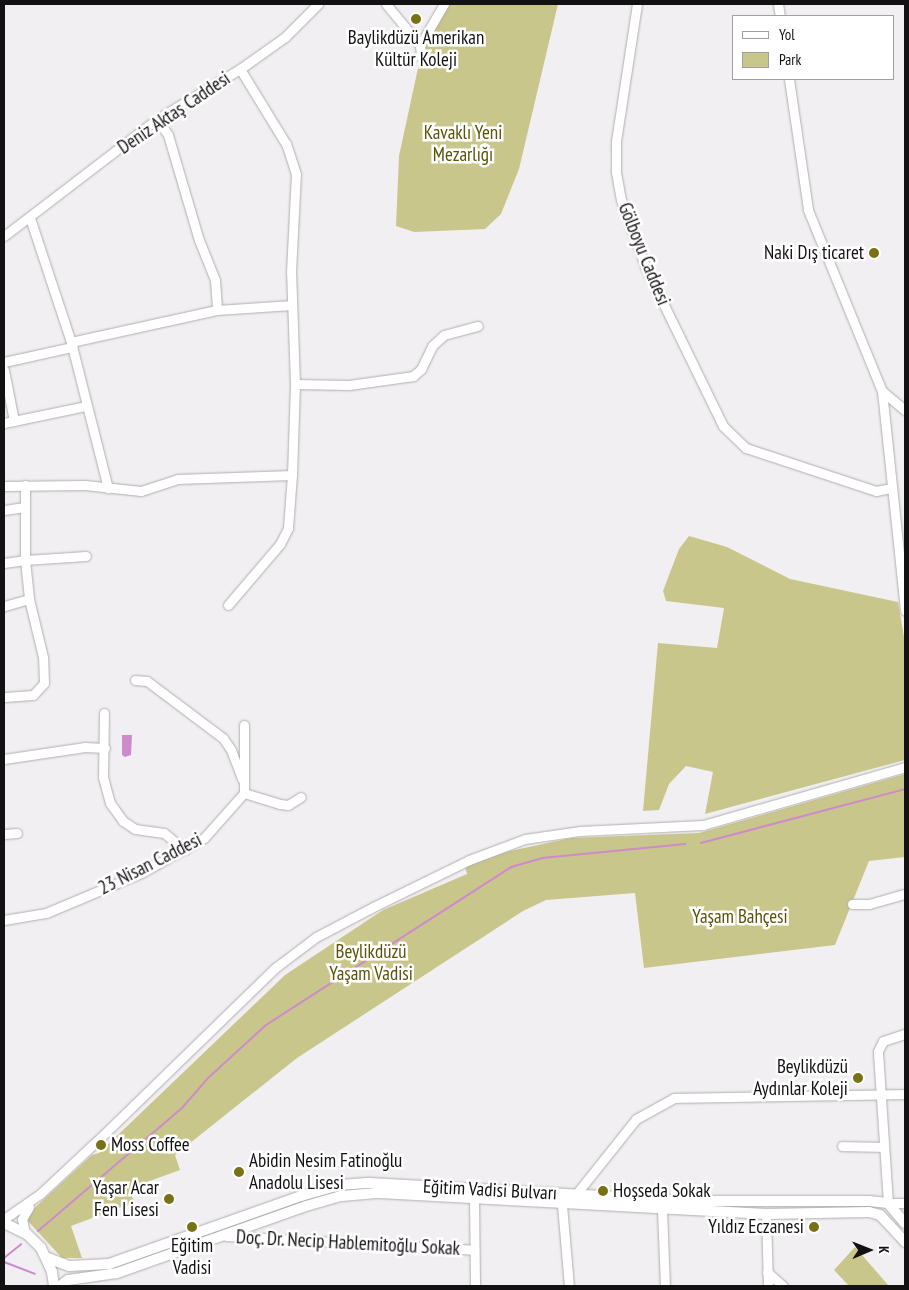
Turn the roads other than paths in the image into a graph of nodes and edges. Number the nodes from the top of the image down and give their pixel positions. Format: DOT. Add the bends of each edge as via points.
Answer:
graph roads {
  1 [pos="318,4"];
  2 [pos="386,4"];
  3 [pos="444,4"];
  4 [pos="637,4"];
  5 [pos="420,45"];
  6 [pos="421,57"];
  7 [pos="240,69"];
  8 [pos="789,80"];
  9 [pos="158,119"];
  10 [pos="30,218"];
  11 [pos="4,236"];
  12 [pos="292,305"];
  13 [pos="217,310"];
  14 [pos="478,326"];
  15 [pos="72,345"];
  16 [pos="4,362"];
  17 [pos="4,370"];
  18 [pos="295,384"];
  19 [pos="882,391"];
  20 [pos="86,406"];
  21 [pos="905,410"];
  22 [pos="14,421"];
  23 [pos="4,423"];
  24 [pos="292,475"];
  25 [pos="4,486"];
  26 [pos="25,486"];
  27 [pos="108,488"];
  28 [pos="892,488"];
  29 [pos="25,507"];
  30 [pos="4,510"];
  31 [pos="86,556"];
  32 [pos="25,560"];
  33 [pos="4,563"];
  34 [pos="29,599"];
  35 [pos="228,605"];
  36 [pos="4,606"];
  37 [pos="905,611"];
  38 [pos="135,680"];
  39 [pos="4,697"];
  40 [pos="104,713"];
  41 [pos="244,725"];
  42 [pos="104,748"];
  43 [pos="4,759"];
  44 [pos="905,767"];
  45 [pos="244,790"];
  46 [pos="301,797"];
  47 [pos="17,833"];
  48 [pos="4,834"];
  49 [pos="185,850"];
  50 [pos="905,894"];
  51 [pos="852,904"];
  52 [pos="4,920"];
  53 [pos="905,1034"];
  54 [pos="879,1094"];
  55 [pos="905,1094"];
  56 [pos="842,1146"];
  57 [pos="882,1146"];
  58 [pos="577,1193"];
  59 [pos="40,1194"];
  60 [pos="562,1194"];
  61 [pos="474,1200"];
  62 [pos="888,1203"];
  63 [pos="905,1203"];
  64 [pos="562,1205"];
  65 [pos="662,1209"];
  66 [pos="766,1214"];
  67 [pos="880,1215"];
  68 [pos="4,1219"];
  69 [pos="4,1223"];
  70 [pos="905,1223"];
  71 [pos="25,1232"];
  72 [pos="223,1236"];
  73 [pos="905,1242"];
  74 [pos="474,1250"];
  75 [pos="48,1258"];
  76 [pos="767,1272"];
  77 [pos="54,1286"];
  78 [pos="60,1286"];
  79 [pos="475,1286"];
  80 [pos="570,1286"];
  81 [pos="665,1286"];
  82 [pos="768,1286"];
  83 [pos="783,1286"];
  1 -- 7 [label="street, Deniz Aktaş Caddesi" via="285,37"];
  2 -- 5 [label="street"];
  3 -- 5 [label="street"];
  4 -- 28 [label="street, Gölboyu Caddesi" via="616,142 616,172 628,226 723,426 746,448 876,491"];
  5 -- 6 [label="street"];
  7 -- 9 [label="street, Deniz Aktaş Caddesi"];
  7 -- 12 [label="street" via="286,144 296,174"];
  8 -- 19 [label="street" via="808,210"];
  9 -- 10 [label="street, Deniz Aktaş Caddesi"];
  9 -- 13 [label="street" via="168,135 199,240 215,280"];
  10 -- 11 [label="street, Deniz Aktaş Caddesi"];
  10 -- 15 [label="street"];
  12 -- 13 [label="street"];
  12 -- 18 [label="street"];
  13 -- 15 [label="street"];
  14 -- 18 [label="street" via="444,335 432,346 422,369 413,376 349,386"];
  15 -- 16 [label="street"];
  15 -- 20 [label="street"];
  17 -- 22 [label="street"];
  18 -- 24 [label="street"];
  19 -- 21 [label="street"];
  19 -- 28 [label="street"];
  20 -- 22 [label="street"];
  20 -- 27 [label="street"];
  22 -- 23 [label="street"];
  24 -- 27 [label="street" via="178,479 141,491"];
  24 -- 35 [label="street" via="288,528 280,544"];
  25 -- 26 [label="street"];
  26 -- 27 [label="street"];
  26 -- 29 [label="street"];
  28 -- 37 [label="street"];
  29 -- 30 [label="street"];
  29 -- 32 [label="street"];
  31 -- 32 [label="street"];
  32 -- 33 [label="street"];
  32 -- 34 [label="street"];
  34 -- 36 [label="street"];
  34 -- 39 [label="street" via="43,657 44,683 33,695"];
  38 -- 45 [label="street" via="147,681 223,738 231,750"];
  40 -- 42 [label="street"];
  41 -- 45 [label="street"];
  42 -- 43 [label="street" via="85,747"];
  42 -- 49 [label="street" via="104,788 123,821 135,829 164,833"];
  44 -- 59 [label="street" via="703,825 580,831 525,839 469,860 373,907 316,937 275,968"];
  45 -- 46 [label="street" via="288,805"];
  45 -- 49 [label="street, 23 Nisan Caddesi" via="204,838"];
  47 -- 48 [label="street"];
  49 -- 52 [label="street, 23 Nisan Caddesi" via="46,913"];
  50 -- 51 [label="street" via="869,904"];
  53 -- 54 [label="street" via="879,1044"];
  54 -- 55 [label="street"];
  54 -- 57 [label="street"];
  54 -- 58 [label="street" via="682,1097 662,1102 636,1119"];
  56 -- 57 [label="street"];
  57 -- 62 [label="street"];
  58 -- 60 [label="main road, Eğitim Vadisi Bulvarı"];
  58 -- 62 [label="main road, Eğitim Vadisi Bulvarı" via="696,1201"];
  59 -- 68 [label="street"];
  59 -- 71 [label="street" via="23,1215"];
  60 -- 64 [label="main road"];
  60 -- 75 [label="main road, Eğitim Vadisi Bulvarı" via="370,1183 339,1185 109,1264 69,1266"];
  61 -- 64 [label="main road, Eğitim Vadisi Bulvarı"];
  61 -- 72 [label="main road, Eğitim Vadisi Bulvarı" via="379,1193 342,1196"];
  61 -- 74 [label="street"];
  62 -- 63 [label="street"];
  62 -- 67 [label="street"];
  62 -- 70 [label="main road"];
  64 -- 65 [label="main road, Eğitim Vadisi Bulvarı"];
  64 -- 80 [label="street"];
  65 -- 66 [label="main road, Eğitim Vadisi Bulvarı"];
  65 -- 81 [label="street"];
  66 -- 67 [label="main road, Eğitim Vadisi Bulvarı" via="869,1212"];
  66 -- 76 [label="street"];
  67 -- 73 [label="main road"];
  69 -- 71 [label="main road"];
  71 -- 75 [label="main road"];
  72 -- 74 [label="street, Doç. Dr. Necip Hablemitoğlu Sokak"];
  72 -- 78 [label="main road, Eğitim Vadisi Bulvarı" via="117,1273 68,1280"];
  74 -- 79 [label="street"];
  75 -- 77 [label="main road"];
  76 -- 82 [label="street"];
  76 -- 83 [label="street"];
}
